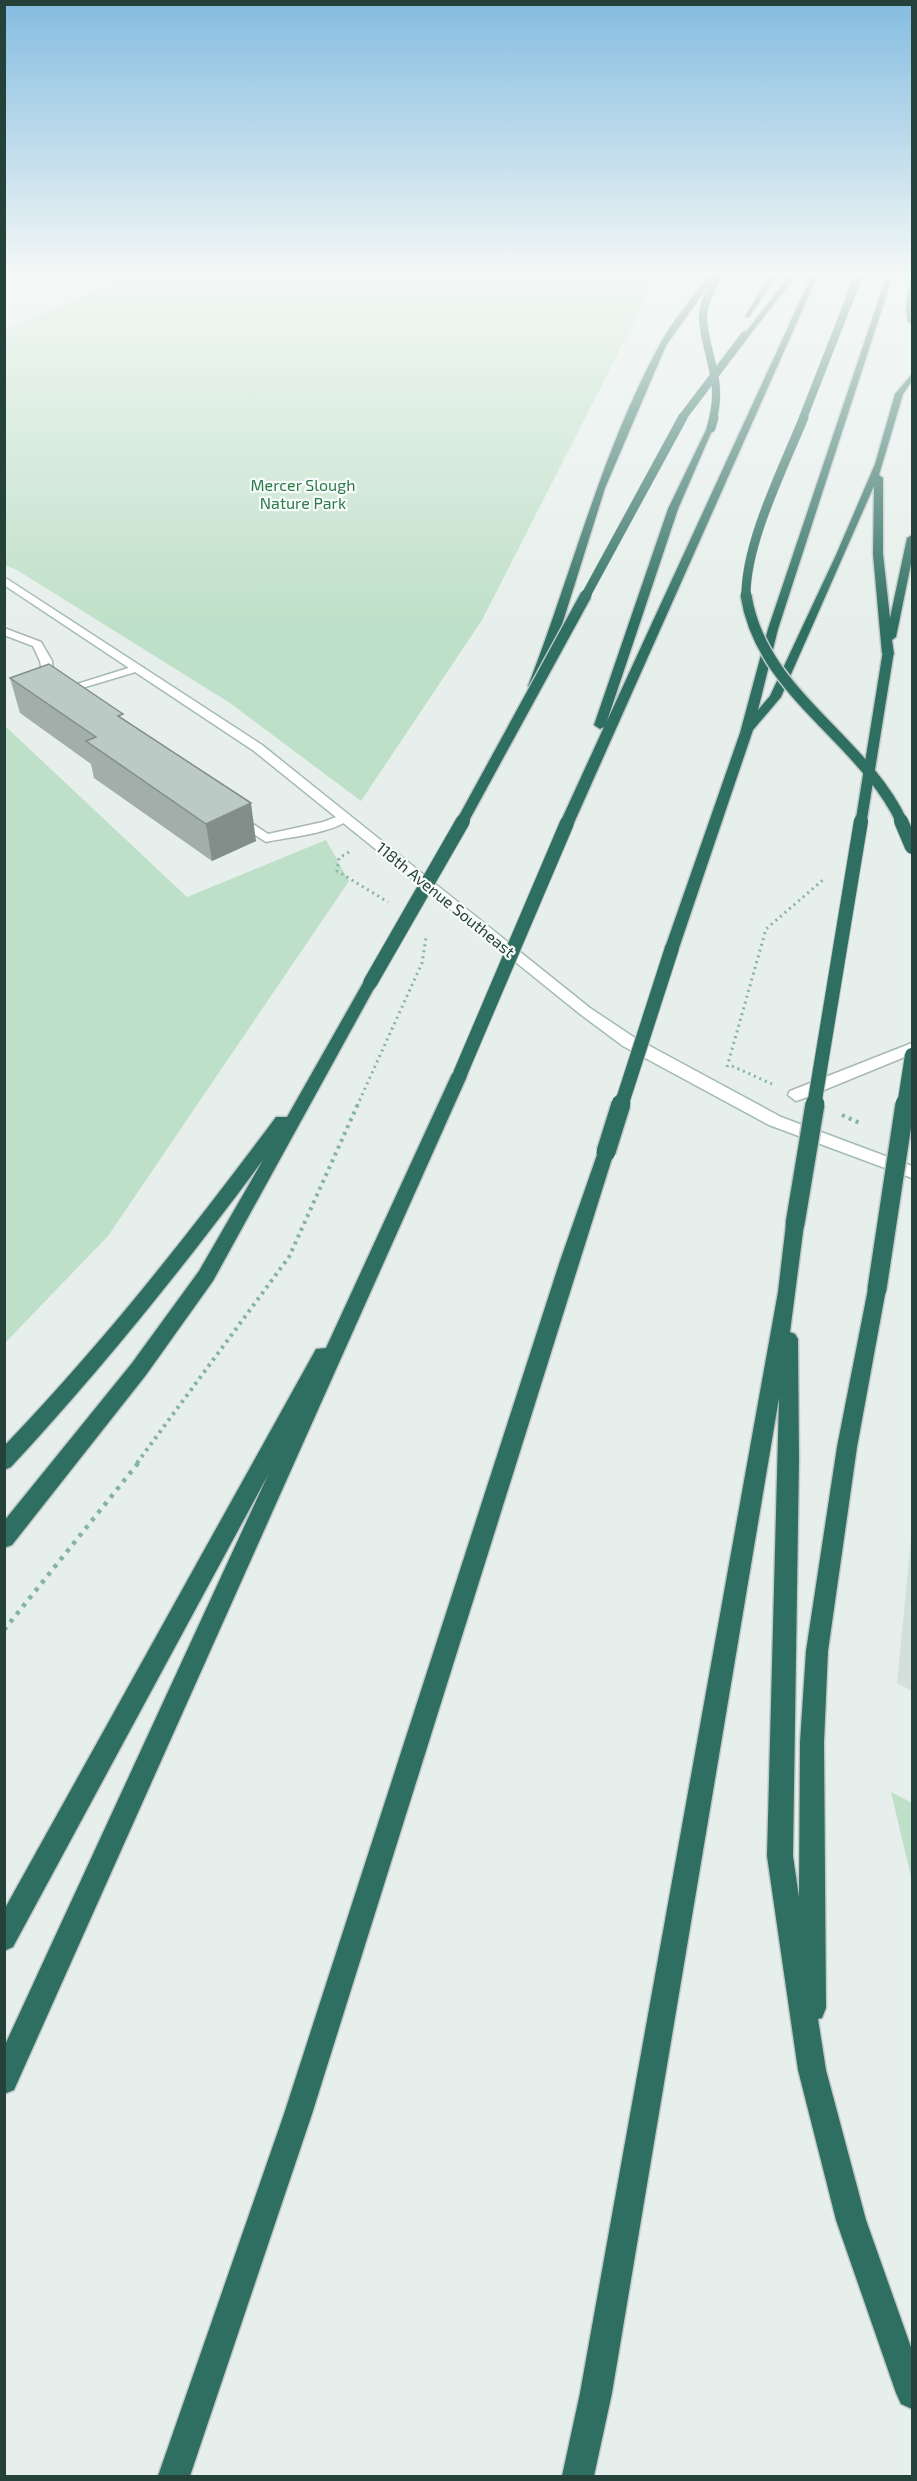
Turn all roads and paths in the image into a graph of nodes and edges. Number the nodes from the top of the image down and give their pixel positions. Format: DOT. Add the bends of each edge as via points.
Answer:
graph roads {
  1 [pos="642,391"];
  2 [pos="701,391"];
  3 [pos="717,391"];
  4 [pos="763,391"];
  5 [pos="814,391"];
  6 [pos="852,391"];
  7 [pos="901,391"];
  8 [pos="879,464"];
  9 [pos="912,538"];
  10 [pos="4,580"];
  11 [pos="4,631"];
  12 [pos="888,654"];
  13 [pos="138,668"];
  14 [pos="64,690"];
  15 [pos="82,704"];
  16 [pos="526,706"];
  17 [pos="746,733"];
  18 [pos="229,815"];
  19 [pos="344,818"];
  20 [pos="567,823"];
  21 [pos="912,847"];
  22 [pos="751,974"];
  23 [pos="912,1048"];
  24 [pos="912,1055"];
  25 [pos="328,1060"];
  26 [pos="728,1064"];
  27 [pos="796,1095"];
  28 [pos="912,1172"];
  29 [pos="390,1233"];
  30 [pos="787,1292"];
  31 [pos="4,1461"];
  32 [pos="4,1538"];
  33 [pos="4,1938"];
  34 [pos="812,2070"];
  35 [pos="4,2080"];
  36 [pos="912,2393"];
  37 [pos="174,2476"];
  38 [pos="578,2476"];
  1 -- 16 [label="highway, bridge" via="600,488 555,631"];
  2 -- 16 [label="highway, bridge" via="688,407"];
  3 -- 20 [label="highway, bridge" via="711,428 673,509"];
  4 -- 20 [label="highway"];
  5 -- 21 [label="highway, bridge" via="752,559 746,595 750,618 759,645 776,669 874,775 894,805"];
  6 -- 17 [label="highway" via="773,629"];
  7 -- 8 [label="highway"];
  8 -- 12 [label="highway" via="878,554"];
  8 -- 17 [label="highway" via="775,697"];
  9 -- 12 [label="highway"];
  10 -- 13 [label="street, 118th Avenue Southeast"];
  11 -- 14 [label="street" via="37,644 46,661 48,680"];
  12 -- 30 [label="highway, bridge"];
  13 -- 14 [label="street"];
  13 -- 19 [label="street, 118th Avenue Southeast" via="258,748"];
  14 -- 15 [label="street"];
  16 -- 25 [label="highway, bridge"];
  17 -- 37 [label="highway, bridge" via="569,1261 298,2114"];
  18 -- 19 [label="street" via="266,838"];
  19 -- 28 [label="street, 118th Avenue Southeast" via="628,1042 775,1121"];
  20 -- 29 [label="highway, bridge"];
  22 -- 26 [label="path"];
  23 -- 27 [label="street"];
  24 -- 34 [label="highway, bridge" via="878,1289 847,1447 817,1651 812,1742"];
  25 -- 31 [label="highway" via="186,1251"];
  25 -- 32 [label="highway" via="206,1276 139,1369"];
  29 -- 33 [label="highway"];
  29 -- 35 [label="highway"];
  30 -- 34 [label="highway" via="789,1470 780,1856"];
  30 -- 38 [label="highway" via="598,2382"];
  34 -- 36 [label="highway" via="851,2220"];
}
